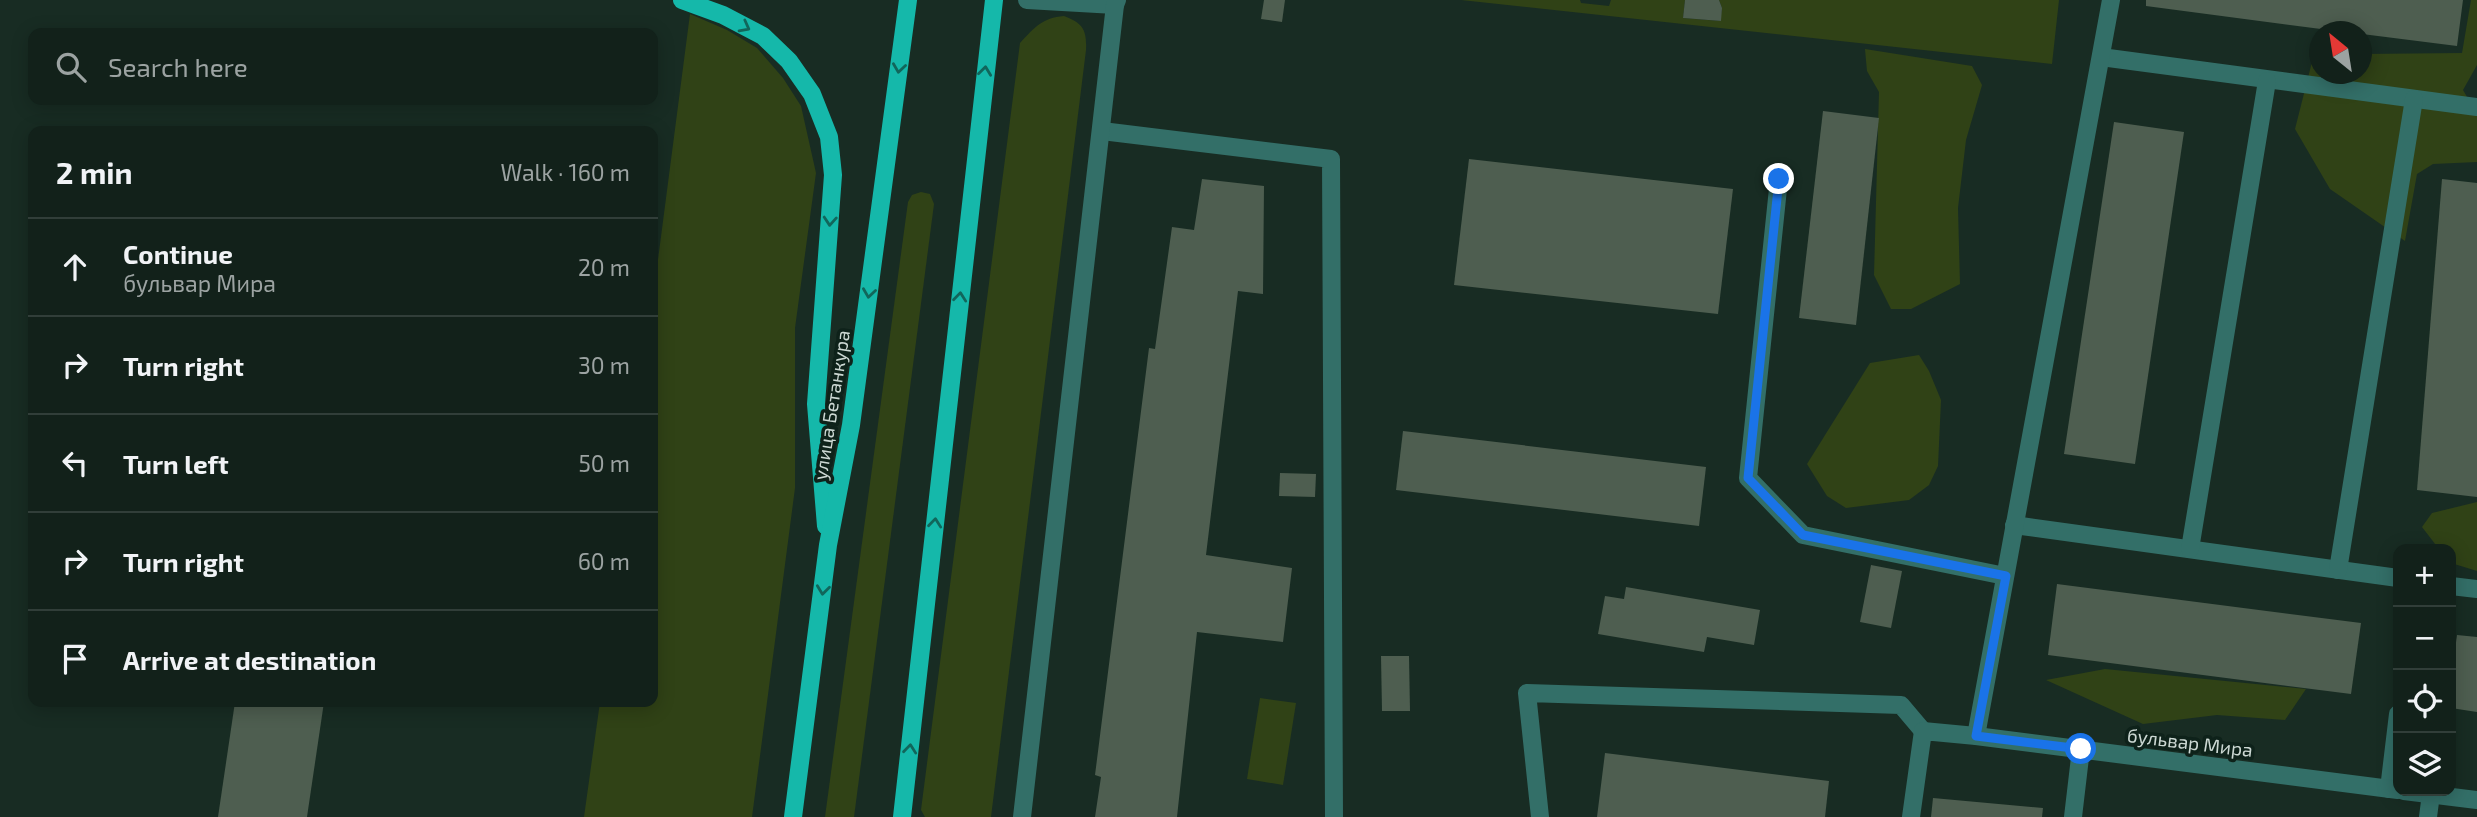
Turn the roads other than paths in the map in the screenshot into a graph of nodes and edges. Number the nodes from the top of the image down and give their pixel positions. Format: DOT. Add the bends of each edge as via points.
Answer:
graph roads {
  1 [pos="682,0"];
  2 [pos="908,0"];
  3 [pos="994,0"];
  4 [pos="1027,0"];
  5 [pos="2111,0"];
  6 [pos="1116,3"];
  7 [pos="2101,57"];
  8 [pos="2267,81"];
  9 [pos="2414,99"];
  10 [pos="2477,107"];
  11 [pos="1102,131"];
  12 [pos="1779,179"];
  13 [pos="2014,525"];
  14 [pos="828,545"];
  15 [pos="2190,550"];
  16 [pos="2338,570"];
  17 [pos="2006,576"];
  18 [pos="2393,577"];
  19 [pos="2456,587"];
  20 [pos="2477,589"];
  21 [pos="1923,731"];
  22 [pos="1976,736"];
  23 [pos="2081,749"];
  24 [pos="2393,789"];
  25 [pos="2431,796"];
  26 [pos="2446,796"];
  27 [pos="2477,800"];
  28 [pos="793,817"];
  29 [pos="902,817"];
  30 [pos="1022,817"];
  31 [pos="1334,817"];
  32 [pos="1540,817"];
  33 [pos="1911,817"];
  34 [pos="2073,817"];
  35 [pos="2428,817"];
  1 -- 14 [label="main road, one-way" via="763,36 789,61 812,94 829,137 833,176 816,404"];
  2 -- 14 [label="main road, улица Бетанкура, one-way" via="851,425"];
  29 -- 3 [label="main road, one-way"];
  4 -- 6 [label="street"];
  5 -- 7 [label="street"];
  6 -- 11 [label="street"];
  7 -- 8 [label="street"];
  7 -- 13 [label="street"];
  8 -- 9 [label="street"];
  8 -- 15 [label="street"];
  9 -- 10 [label="street"];
  9 -- 16 [label="street"];
  11 -- 30 [label="street"];
  11 -- 31 [label="street" via="1331,159"];
  12 -- 17 [label="street" via="1748,478 1803,535"];
  13 -- 15 [label="street"];
  13 -- 17 [label="street"];
  14 -- 28 [label="main road, улица Бетанкура, one-way"];
  15 -- 16 [label="street"];
  16 -- 18 [label="street"];
  17 -- 22 [label="street"];
  19 -- 20 [label="street"];
  21 -- 22 [label="street, бульвар Мира"];
  21 -- 32 [label="street" via="1901,705 1527,693"];
  21 -- 33 [label="street"];
  22 -- 23 [label="street, бульвар Мира"];
  23 -- 24 [label="street, бульвар Мира"];
  23 -- 34 [label="street"];
  25 -- 35 [label="street"];
  26 -- 27 [label="street, бульвар Мира"];
}
